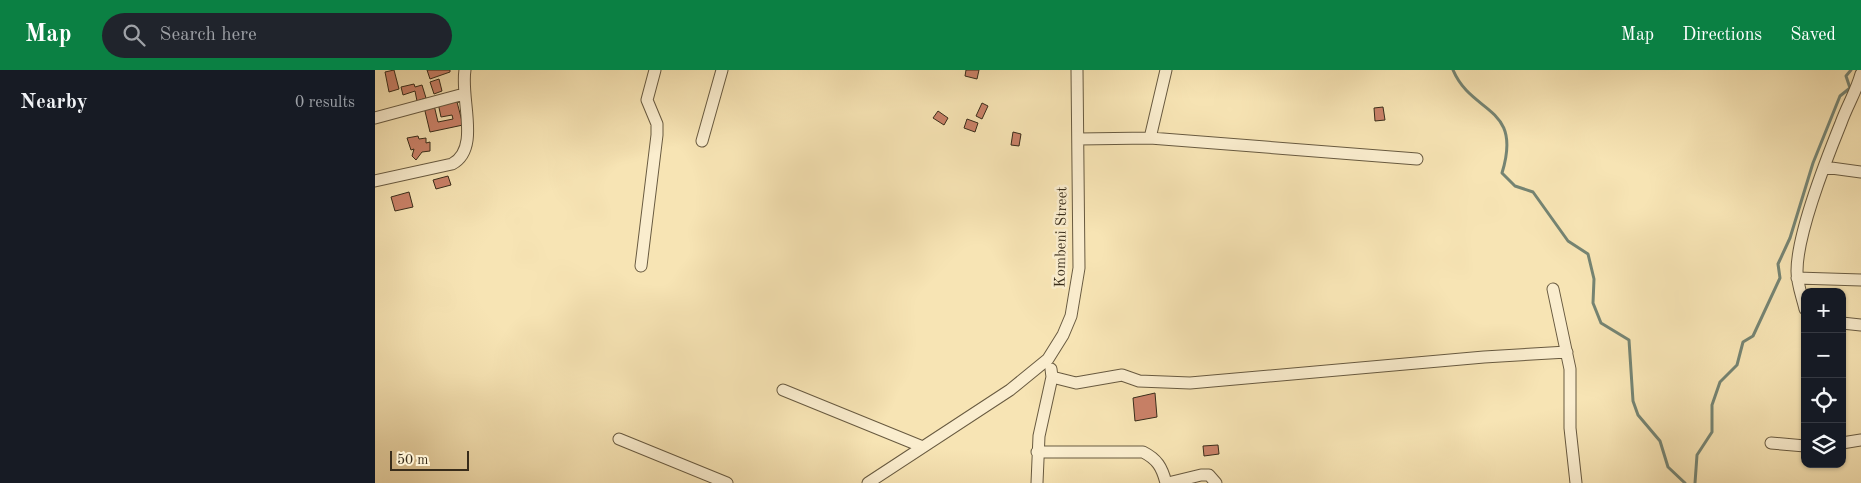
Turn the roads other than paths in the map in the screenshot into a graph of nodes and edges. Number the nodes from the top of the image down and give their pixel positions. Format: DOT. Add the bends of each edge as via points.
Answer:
graph roads {
  1 [pos="465,70"];
  2 [pos="655,70"];
  3 [pos="722,70"];
  4 [pos="1077,70"];
  5 [pos="1166,70"];
  6 [pos="1861,74"];
  7 [pos="464,94"];
  8 [pos="375,118"];
  9 [pos="1150,138"];
  10 [pos="1079,139"];
  11 [pos="702,141"];
  12 [pos="1417,159"];
  13 [pos="1824,167"];
  14 [pos="1861,172"];
  15 [pos="375,182"];
  16 [pos="641,266"];
  17 [pos="1797,278"];
  18 [pos="1861,280"];
  19 [pos="1553,289"];
  20 [pos="1801,294"];
  21 [pos="1846,323"];
  22 [pos="1861,325"];
  23 [pos="1567,352"];
  24 [pos="1048,359"];
  25 [pos="1052,376"];
  26 [pos="783,390"];
  27 [pos="619,439"];
  28 [pos="1861,440"];
  29 [pos="1846,442"];
  30 [pos="1771,444"];
  31 [pos="1801,446"];
  32 [pos="923,447"];
  33 [pos="1037,452"];
  34 [pos="727,483"];
  35 [pos="868,483"];
  36 [pos="1037,483"];
  37 [pos="1167,483"];
  38 [pos="1216,483"];
  39 [pos="1576,483"];
  1 -- 7 [label="street"];
  2 -- 16 [label="street" via="647,100 657,124 657,135"];
  3 -- 11 [label="street"];
  4 -- 10 [label="street, Kombeni Street"];
  5 -- 9 [label="street"];
  6 -- 13 [label="street" via="1857,91"];
  7 -- 8 [label="street"];
  7 -- 15 [label="street" via="468,140 460,160"];
  9 -- 10 [label="street"];
  9 -- 12 [label="street"];
  10 -- 24 [label="street, Kombeni Street" via="1076,294 1071,316"];
  13 -- 14 [label="street"];
  13 -- 17 [label="street" via="1805,227"];
  17 -- 18 [label="street"];
  17 -- 20 [label="street"];
  19 -- 23 [label="street"];
  21 -- 22 [label="street"];
  23 -- 25 [label="street" via="1190,384 1139,381 1122,375 1076,383"];
  23 -- 39 [label="street"];
  24 -- 25 [label="street"];
  24 -- 32 [label="street, Kombeni Street" via="1010,390"];
  25 -- 33 [label="street"];
  26 -- 32 [label="street"];
  27 -- 34 [label="street"];
  28 -- 29 [label="street"];
  30 -- 31 [label="street"];
  32 -- 35 [label="street, Kombeni Street"];
  33 -- 36 [label="street"];
  33 -- 37 [label="street" via="1143,452 1160,465"];
  37 -- 38 [label="street" via="1201,475 1209,476"];
}
